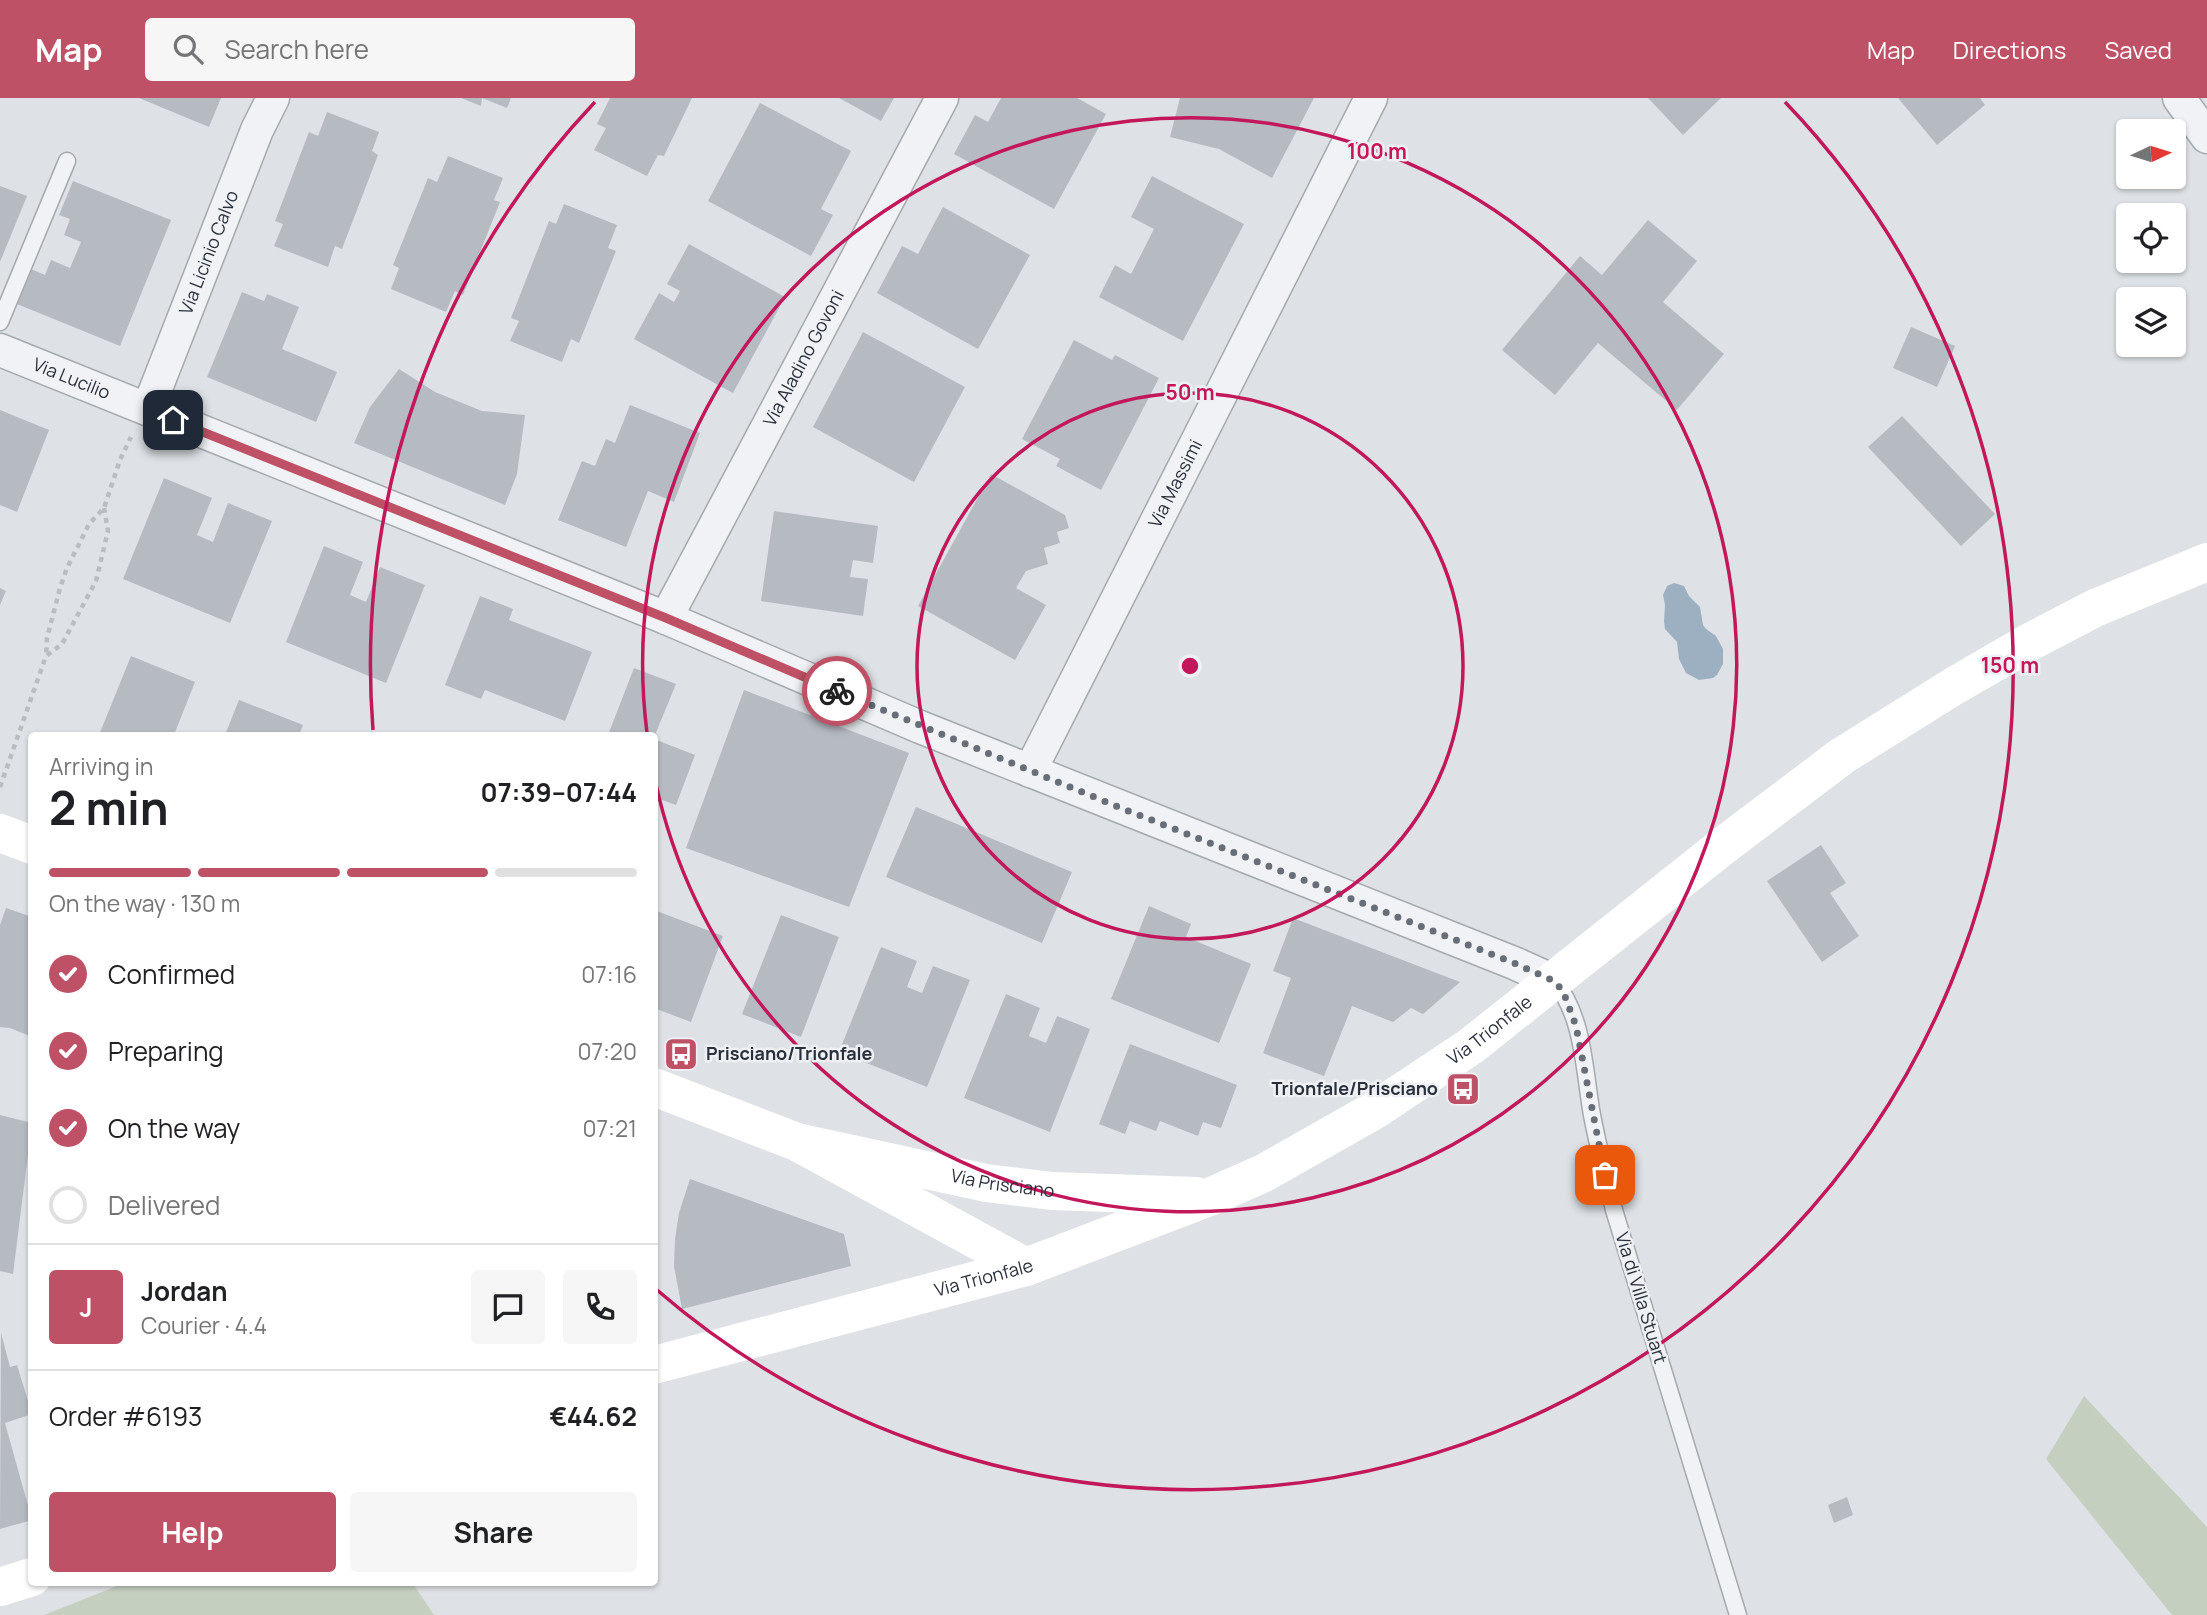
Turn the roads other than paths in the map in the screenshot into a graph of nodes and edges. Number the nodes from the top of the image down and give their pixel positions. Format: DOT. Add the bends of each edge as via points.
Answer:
graph roads {
  1 [pos="273,98"];
  2 [pos="942,98"];
  3 [pos="1371,98"];
  4 [pos="2187,102"];
  5 [pos="2207,137"];
  6 [pos="67,160"];
  7 [pos="0,322"];
  8 [pos="0,350"];
  9 [pos="140,421"];
  10 [pos="2207,537"];
  11 [pos="2207,562"];
  12 [pos="2095,608"];
  13 [pos="666,618"];
  14 [pos="1030,771"];
  15 [pos="0,833"];
  16 [pos="28,844"];
  17 [pos="1554,981"];
  18 [pos="658,1089"];
  19 [pos="797,1142"];
  20 [pos="1212,1196"];
  21 [pos="1026,1267"];
  22 [pos="658,1364"];
  23 [pos="28,1578"];
  24 [pos="0,1587"];
  25 [pos="1738,1615"];
  1 -- 9 [label="street, Via Licinio Calvo"];
  2 -- 13 [label="street, Via Aladino Govoni"];
  3 -- 14 [label="street, Via Massimi"];
  4 -- 5 [label="street"];
  6 -- 7 [label="lane"];
  8 -- 9 [label="street, Via Lucilio"];
  9 -- 13 [label="street, Via Lucilio"];
  10 -- 12 [label="main road, Via Trionfale"];
  11 -- 12 [label="main road, Via Trionfale"];
  12 -- 17 [label="main road, Via Trionfale" via="1990,664 1842,756"];
  13 -- 14 [label="street, Via Lucilio"];
  14 -- 17 [label="street, Via Lucilio"];
  15 -- 16 [label="main road"];
  17 -- 20 [label="main road, Via Trionfale" via="1471,1046 1375,1110 1301,1154"];
  17 -- 25 [label="lane, Via di Villa Stuart" via="1563,991 1576,1026 1614,1210"];
  18 -- 19 [label="main road, Via Prisciano"];
  19 -- 20 [label="main road, Via Prisciano" via="986,1183 1052,1191"];
  19 -- 21 [label="main road, Via Prisciano"];
  20 -- 21 [label="main road, Via Trionfale"];
  21 -- 22 [label="main road, Via Trionfale"];
  23 -- 24 [label="main road"];
}
